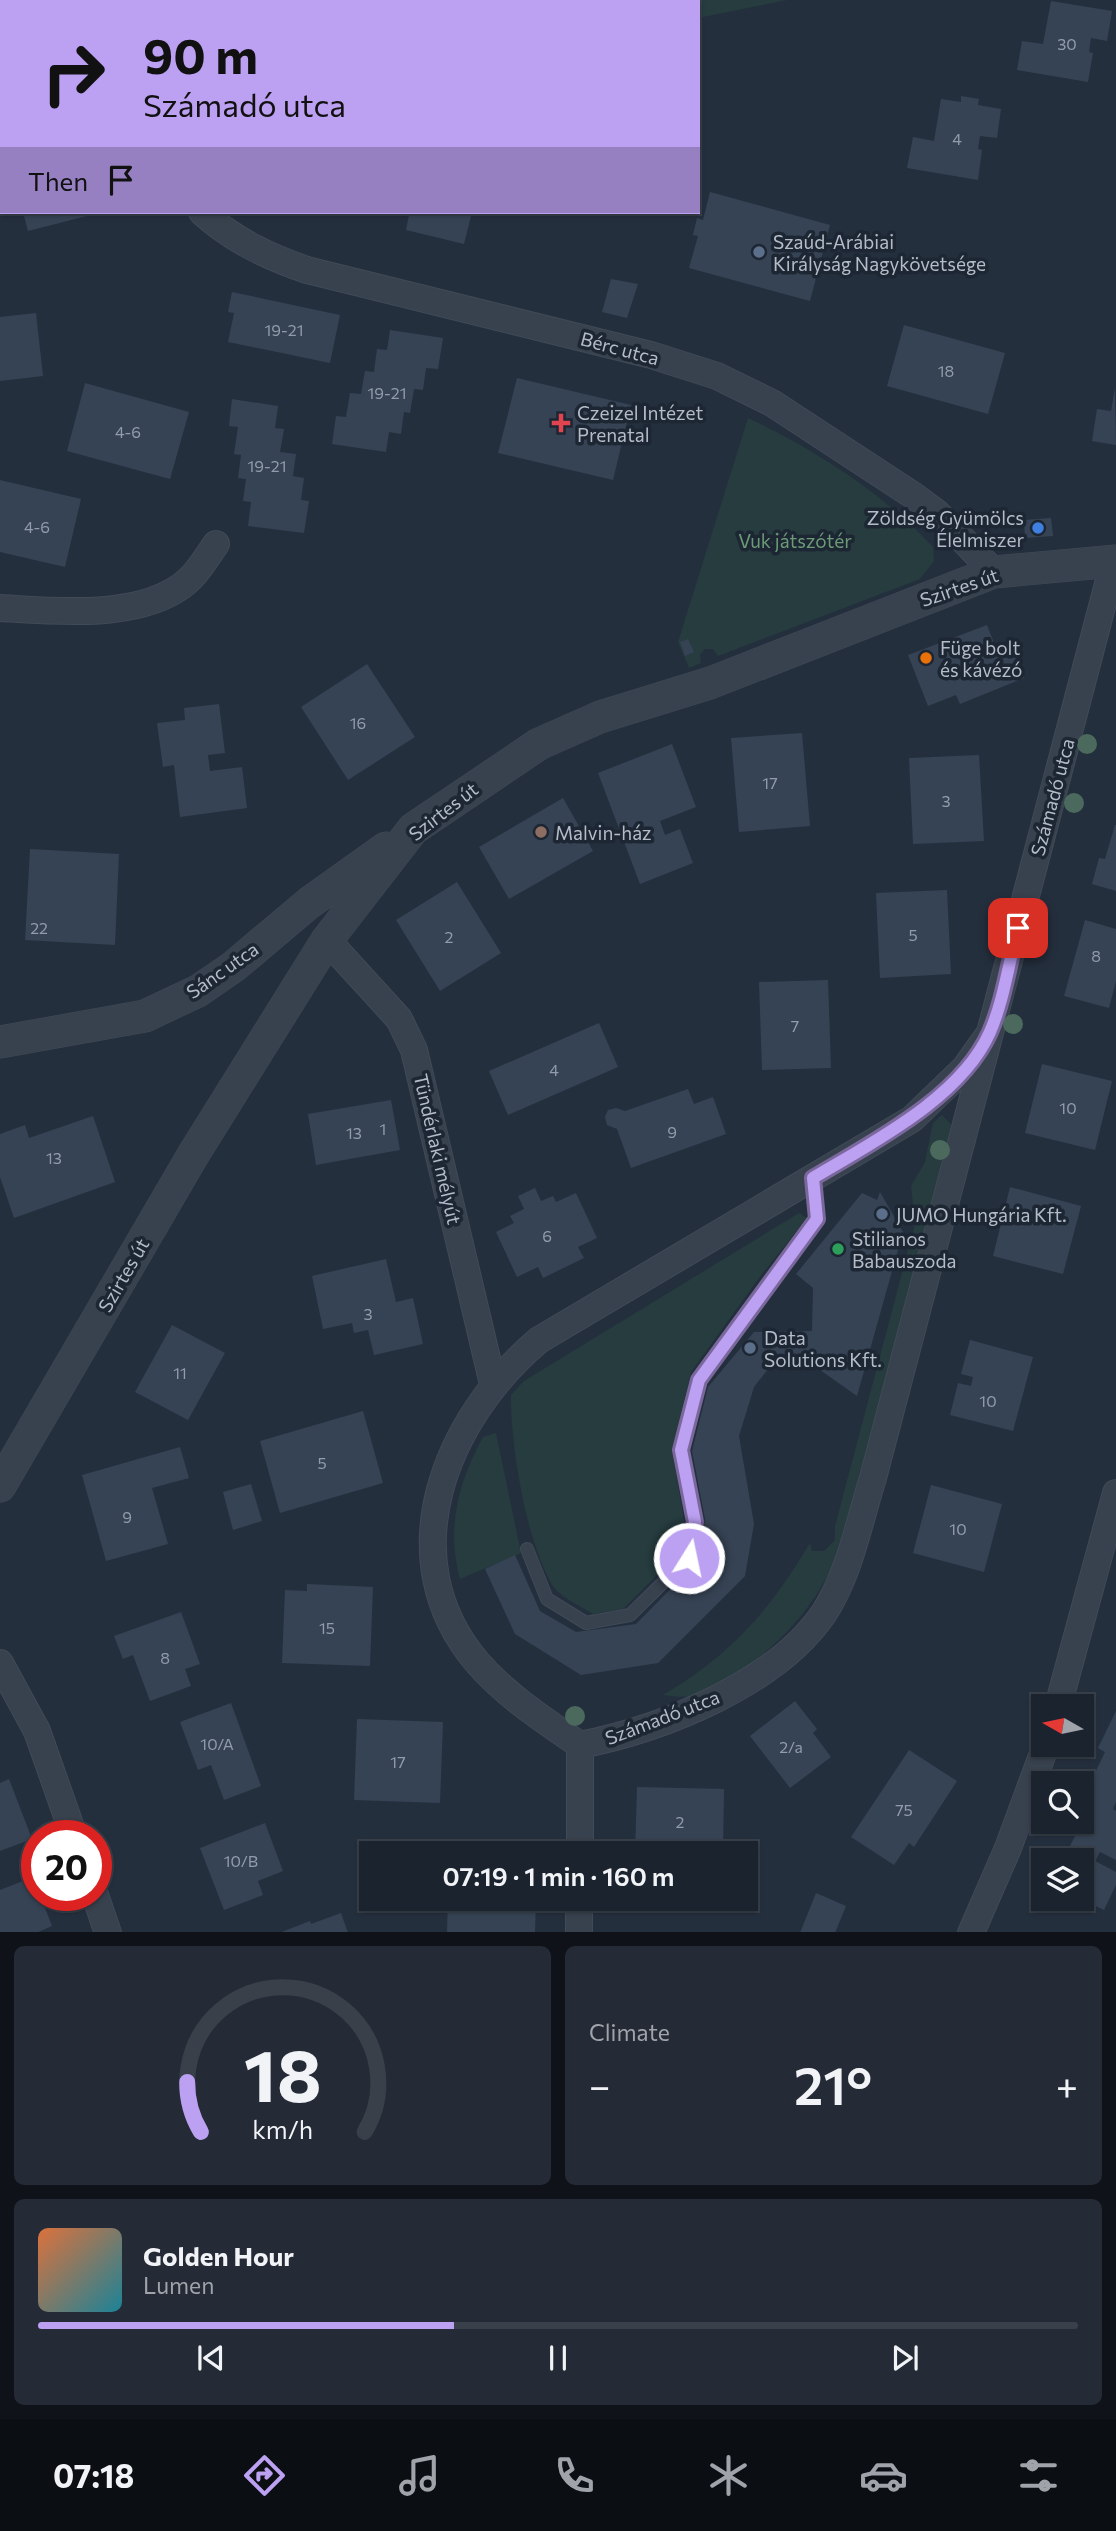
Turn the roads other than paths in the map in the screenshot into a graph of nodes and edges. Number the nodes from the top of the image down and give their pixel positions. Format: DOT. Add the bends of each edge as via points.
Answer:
graph roads {
  1 [pos="204,214"];
  2 [pos="215,544"];
  3 [pos="1115,561"];
  4 [pos="994,572"];
  5 [pos="0,608"];
  6 [pos="413,829"];
  7 [pos="327,940"];
  8 [pos="990,1033"];
  9 [pos="0,1042"];
  10 [pos="813,1178"];
  11 [pos="493,1384"];
  12 [pos="0,1486"];
  13 [pos="1116,1493"];
  14 [pos="527,1549"];
  15 [pos="0,1663"];
  16 [pos="1061,1694"];
  17 [pos="580,1745"];
  18 [pos="1042,1757"];
  19 [pos="68,1820"];
  20 [pos="580,1841"];
  21 [pos="100,1911"];
  22 [pos="579,1911"];
  23 [pos="108,1932"];
  24 [pos="579,1932"];
  25 [pos="971,1932"];
  1 -- 4 [label="street, Bérc utca" via="265,256 307,270 651,355 718,376 753,392 937,513"];
  2 -- 5 [label="street" via="196,574 176,590 123,608"];
  3 -- 4 [label="street, Szirtes út"];
  3 -- 8 [label="street, Számadó utca"];
  4 -- 6 [label="street, Szirtes út" via="710,683 563,733 539,744"];
  6 -- 7 [label="street, Szirtes út"];
  6 -- 9 [label="street, Sánc utca" via="198,991 145,1016"];
  7 -- 11 [label="street, Tündérlaki mélyút" via="399,1019 414,1050"];
  7 -- 12 [label="street, Szirtes út" via="193,1155"];
  8 -- 10 [label="street, Számadó utca" via="965,1068 912,1119"];
  8 -- 17 [label="street, Számadó utca" via="873,1478 844,1574 824,1613 774,1664 736,1689 618,1738"];
  10 -- 11 [label="street, Számadó utca" via="539,1340"];
  10 -- 14 [label="lane" via="817,1219 699,1380 681,1450 695,1522 689,1558 630,1615 586,1623 547,1599"];
  11 -- 17 [label="street, Számadó utca" via="472,1414 444,1472 435,1511 436,1578 458,1635 477,1662 529,1709"];
  13 -- 16 [label="street"];
  15 -- 19 [label="street" via="37,1731"];
  17 -- 20 [label="street"];
  18 -- 25 [label="street"];
  21 -- 23 [label="street"];
  22 -- 24 [label="street"];
}
